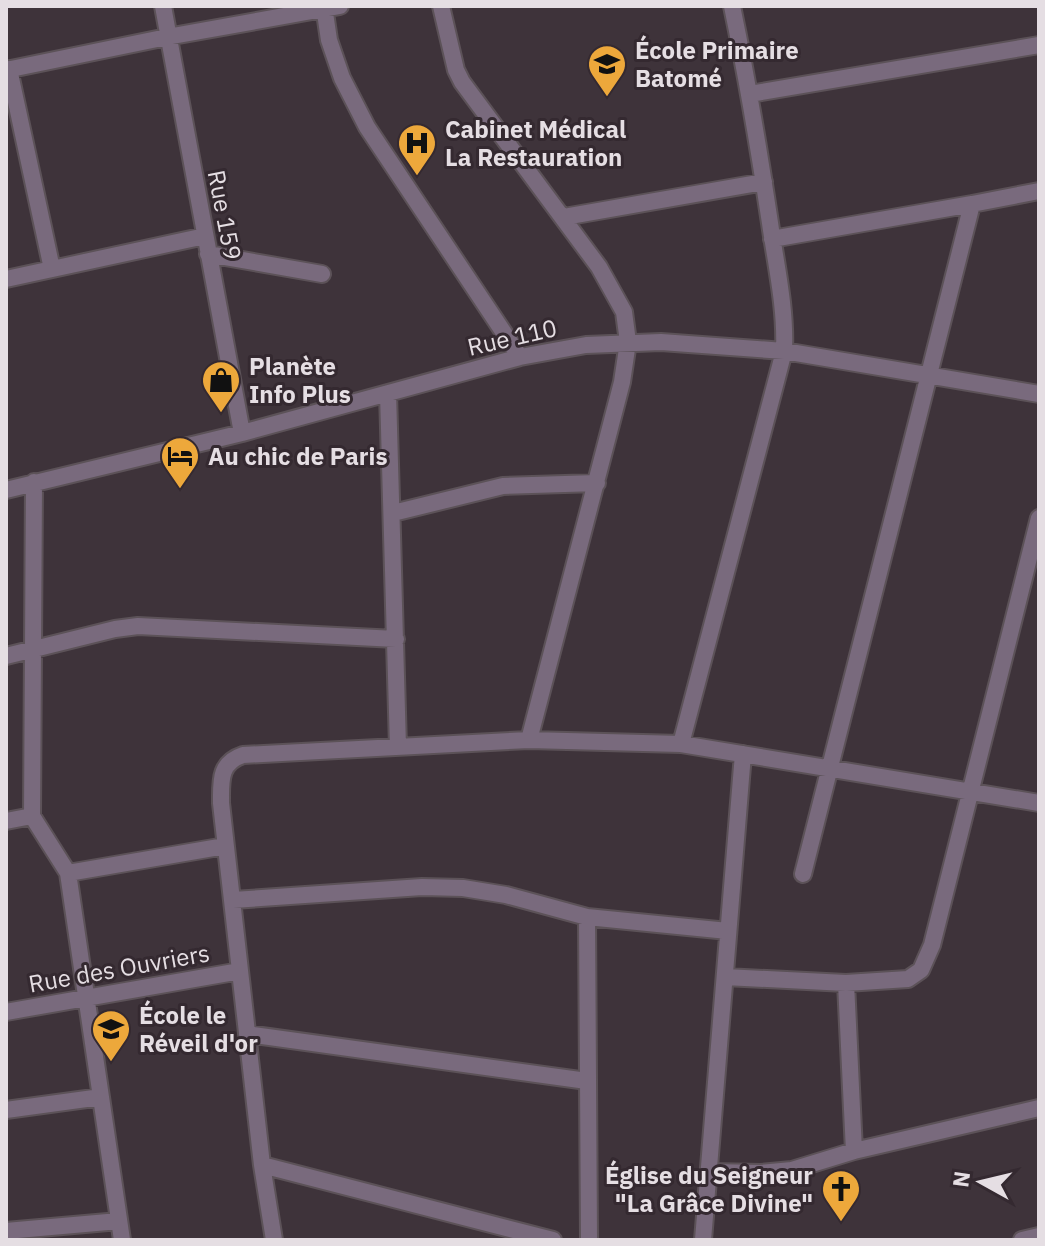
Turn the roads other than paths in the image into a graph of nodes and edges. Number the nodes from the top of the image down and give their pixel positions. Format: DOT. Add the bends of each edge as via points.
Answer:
graph roads {
  1 [pos="163,6"];
  2 [pos="441,6"];
  3 [pos="732,6"];
  4 [pos="329,7"];
  5 [pos="167,37"];
  6 [pos="1039,45"];
  7 [pos="7,70"];
  8 [pos="750,94"];
  9 [pos="764,182"];
  10 [pos="1039,191"];
  11 [pos="972,204"];
  12 [pos="564,217"];
  13 [pos="205,236"];
  14 [pos="772,239"];
  15 [pos="208,254"];
  16 [pos="52,269"];
  17 [pos="322,274"];
  18 [pos="6,279"];
  19 [pos="628,342"];
  20 [pos="784,351"];
  21 [pos="520,357"];
  22 [pos="928,375"];
  23 [pos="388,393"];
  24 [pos="1039,394"];
  25 [pos="242,433"];
  26 [pos="34,482"];
  27 [pos="597,483"];
  28 [pos="6,490"];
  29 [pos="393,513"];
  30 [pos="1039,518"];
  31 [pos="396,639"];
  32 [pos="35,649"];
  33 [pos="6,656"];
  34 [pos="529,740"];
  35 [pos="681,744"];
  36 [pos="398,747"];
  37 [pos="743,754"];
  38 [pos="830,768"];
  39 [pos="971,792"];
  40 [pos="1039,803"];
  41 [pos="32,816"];
  42 [pos="6,821"];
  43 [pos="225,846"];
  44 [pos="68,873"];
  45 [pos="803,874"];
  46 [pos="233,900"];
  47 [pos="587,917"];
  48 [pos="728,931"];
  49 [pos="240,971"];
  50 [pos="725,977"];
  51 [pos="846,983"];
  52 [pos="85,997"];
  53 [pos="6,1012"];
  54 [pos="247,1034"];
  55 [pos="587,1081"];
  56 [pos="101,1097"];
  57 [pos="1039,1108"];
  58 [pos="6,1110"];
  59 [pos="854,1151"];
  60 [pos="262,1165"];
  61 [pos="710,1172"];
  62 [pos="119,1221"];
  63 [pos="6,1231"];
  64 [pos="1039,1236"];
  65 [pos="122,1240"];
  66 [pos="274,1240"];
  67 [pos="553,1240"];
  68 [pos="589,1240"];
  69 [pos="703,1240"];
  70 [pos="1022,1240"];
  1 -- 5 [label="street, Rue 159"];
  2 -- 12 [label="street" via="462,82"];
  3 -- 8 [label="street"];
  4 -- 5 [label="street"];
  4 -- 21 [label="street" via="329,40 367,127"];
  5 -- 7 [label="street"];
  5 -- 13 [label="street, Rue 159"];
  6 -- 8 [label="street"];
  7 -- 16 [label="street"];
  8 -- 9 [label="street"];
  9 -- 12 [label="street"];
  9 -- 14 [label="street"];
  10 -- 11 [label="street"];
  11 -- 14 [label="street"];
  11 -- 22 [label="street"];
  12 -- 19 [label="street" via="624,312"];
  13 -- 15 [label="street, Rue 159"];
  13 -- 16 [label="street"];
  14 -- 20 [label="street"];
  15 -- 17 [label="street"];
  15 -- 25 [label="street, Rue 159"];
  16 -- 18 [label="street"];
  19 -- 20 [label="street, Rue 110"];
  19 -- 21 [label="street, Rue 110"];
  19 -- 27 [label="street"];
  20 -- 22 [label="street, Rue 110"];
  20 -- 35 [label="street"];
  21 -- 23 [label="street, Rue 110"];
  22 -- 24 [label="street, Rue 110"];
  22 -- 38 [label="street"];
  23 -- 25 [label="street, Rue 110"];
  23 -- 29 [label="street"];
  25 -- 26 [label="street, Rue 110"];
  26 -- 28 [label="street, Rue 110"];
  26 -- 32 [label="street"];
  27 -- 29 [label="street" via="503,486"];
  27 -- 34 [label="street"];
  29 -- 31 [label="street"];
  30 -- 39 [label="street"];
  31 -- 32 [label="street" via="138,626"];
  31 -- 36 [label="street"];
  32 -- 33 [label="street"];
  32 -- 41 [label="street"];
  34 -- 35 [label="street"];
  34 -- 36 [label="street"];
  35 -- 37 [label="street"];
  36 -- 43 [label="street" via="232,758 221,777"];
  37 -- 38 [label="street"];
  37 -- 48 [label="street"];
  38 -- 39 [label="street"];
  38 -- 45 [label="street"];
  39 -- 40 [label="street"];
  39 -- 51 [label="street" via="921,970 908,979"];
  41 -- 42 [label="street"];
  41 -- 44 [label="street"];
  43 -- 44 [label="street"];
  43 -- 46 [label="street"];
  44 -- 52 [label="street"];
  46 -- 47 [label="street" via="463,888"];
  46 -- 49 [label="street"];
  47 -- 48 [label="street"];
  47 -- 55 [label="street"];
  48 -- 50 [label="street"];
  49 -- 52 [label="street, Rue des Ouvriers"];
  49 -- 54 [label="street"];
  50 -- 51 [label="street"];
  50 -- 61 [label="street"];
  51 -- 59 [label="street"];
  52 -- 53 [label="street, Rue des Ouvriers"];
  52 -- 56 [label="street"];
  54 -- 55 [label="street"];
  54 -- 60 [label="street"];
  55 -- 68 [label="street"];
  56 -- 58 [label="street"];
  56 -- 62 [label="street"];
  57 -- 59 [label="street"];
  59 -- 61 [label="street" via="792,1170"];
  60 -- 66 [label="street"];
  60 -- 67 [label="street"];
  61 -- 69 [label="street"];
  62 -- 63 [label="street"];
  62 -- 65 [label="street"];
  64 -- 70 [label="street"];
}
